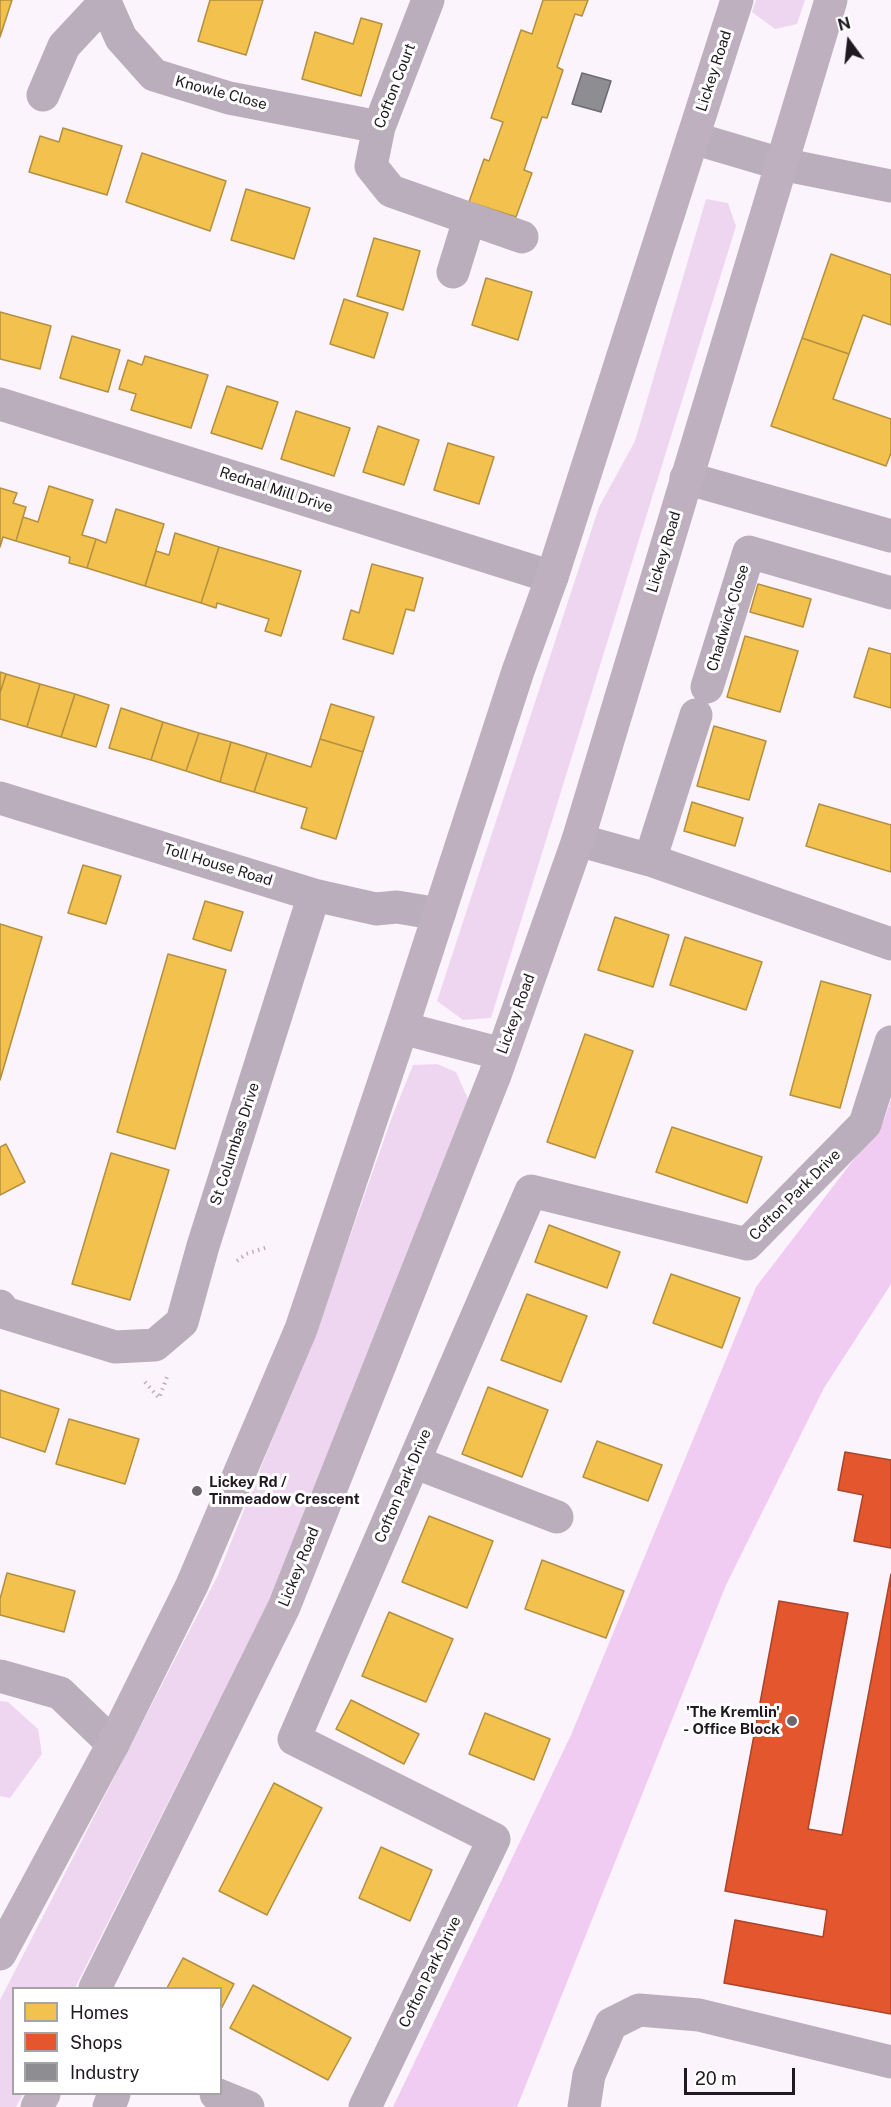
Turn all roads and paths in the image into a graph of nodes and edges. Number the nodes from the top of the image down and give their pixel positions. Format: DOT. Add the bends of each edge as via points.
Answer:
graph roads {
  1 [pos="428,0"];
  2 [pos="737,0"];
  3 [pos="831,0"];
  4 [pos="106,1"];
  5 [pos="43,95"];
  6 [pos="379,127"];
  7 [pos="693,138"];
  8 [pos="781,164"];
  9 [pos="891,186"];
  10 [pos="469,220"];
  11 [pos="522,237"];
  12 [pos="453,272"];
  13 [pos="0,404"];
  14 [pos="686,478"];
  15 [pos="891,536"];
  16 [pos="552,578"];
  17 [pos="891,593"];
  18 [pos="0,798"];
  19 [pos="578,840"];
  20 [pos="650,860"];
  21 [pos="314,895"];
  22 [pos="439,914"];
  23 [pos="891,944"];
  24 [pos="402,1028"];
  25 [pos="891,1042"];
  26 [pos="502,1054"];
  27 [pos="0,1306"];
  28 [pos="414,1462"];
  29 [pos="556,1517"];
  30 [pos="0,1676"];
  31 [pos="112,1744"];
  32 [pos="0,1954"];
  33 [pos="96,1987"];
  34 [pos="891,2062"];
  35 [pos="218,2095"];
  36 [pos="248,2107"];
  37 [pos="365,2107"];
  38 [pos="584,2107"];
  1 -- 6 [label="street, Cofton Court"];
  2 -- 7 [label="main road, Lickey Road"];
  3 -- 8 [label="main road, Lickey Road"];
  4 -- 5 [label="street" via="63,46"];
  4 -- 6 [label="street, Knowle Close" via="121,38 154,75 229,98"];
  6 -- 10 [label="street, Cofton Court" via="371,166 391,191"];
  7 -- 8 [label="street"];
  7 -- 16 [label="main road, Lickey Road"];
  8 -- 9 [label="street"];
  8 -- 14 [label="main road, Lickey Road"];
  10 -- 11 [label="street, Cofton Court"];
  10 -- 12 [label="street"];
  13 -- 16 [label="street, Rednal Mill Drive"];
  14 -- 15 [label="street"];
  14 -- 19 [label="main road, Lickey Road"];
  16 -- 22 [label="main road, Lickey Road"];
  17 -- 20 [label="street, Chadwick Close" via="749,552"];
  18 -- 21 [label="street, Toll House Road"];
  19 -- 20 [label="street"];
  19 -- 26 [label="main road, Lickey Road"];
  20 -- 23 [label="street"];
  21 -- 22 [label="street, Toll House Road" via="376,909 397,906"];
  21 -- 27 [label="street, St Columbas Drive" via="182,1322 155,1345 115,1347 5,1313"];
  22 -- 24 [label="main road, Lickey Road"];
  24 -- 26 [label="main road"];
  24 -- 31 [label="main road, Lickey Road" via="301,1329 192,1585"];
  25 -- 28 [label="street, Cofton Park Drive" via="865,1124 747,1244 531,1191"];
  26 -- 33 [label="main road, Lickey Road" via="284,1607"];
  28 -- 29 [label="street"];
  28 -- 37 [label="street, Cofton Park Drive" via="294,1739 494,1839"];
  30 -- 31 [label="street" via="60,1693"];
  31 -- 32 [label="main road, Lickey Road"];
  34 -- 38 [label="street" via="699,2015 639,2010 611,2024 589,2075"];
  35 -- 36 [label="street"];
}
